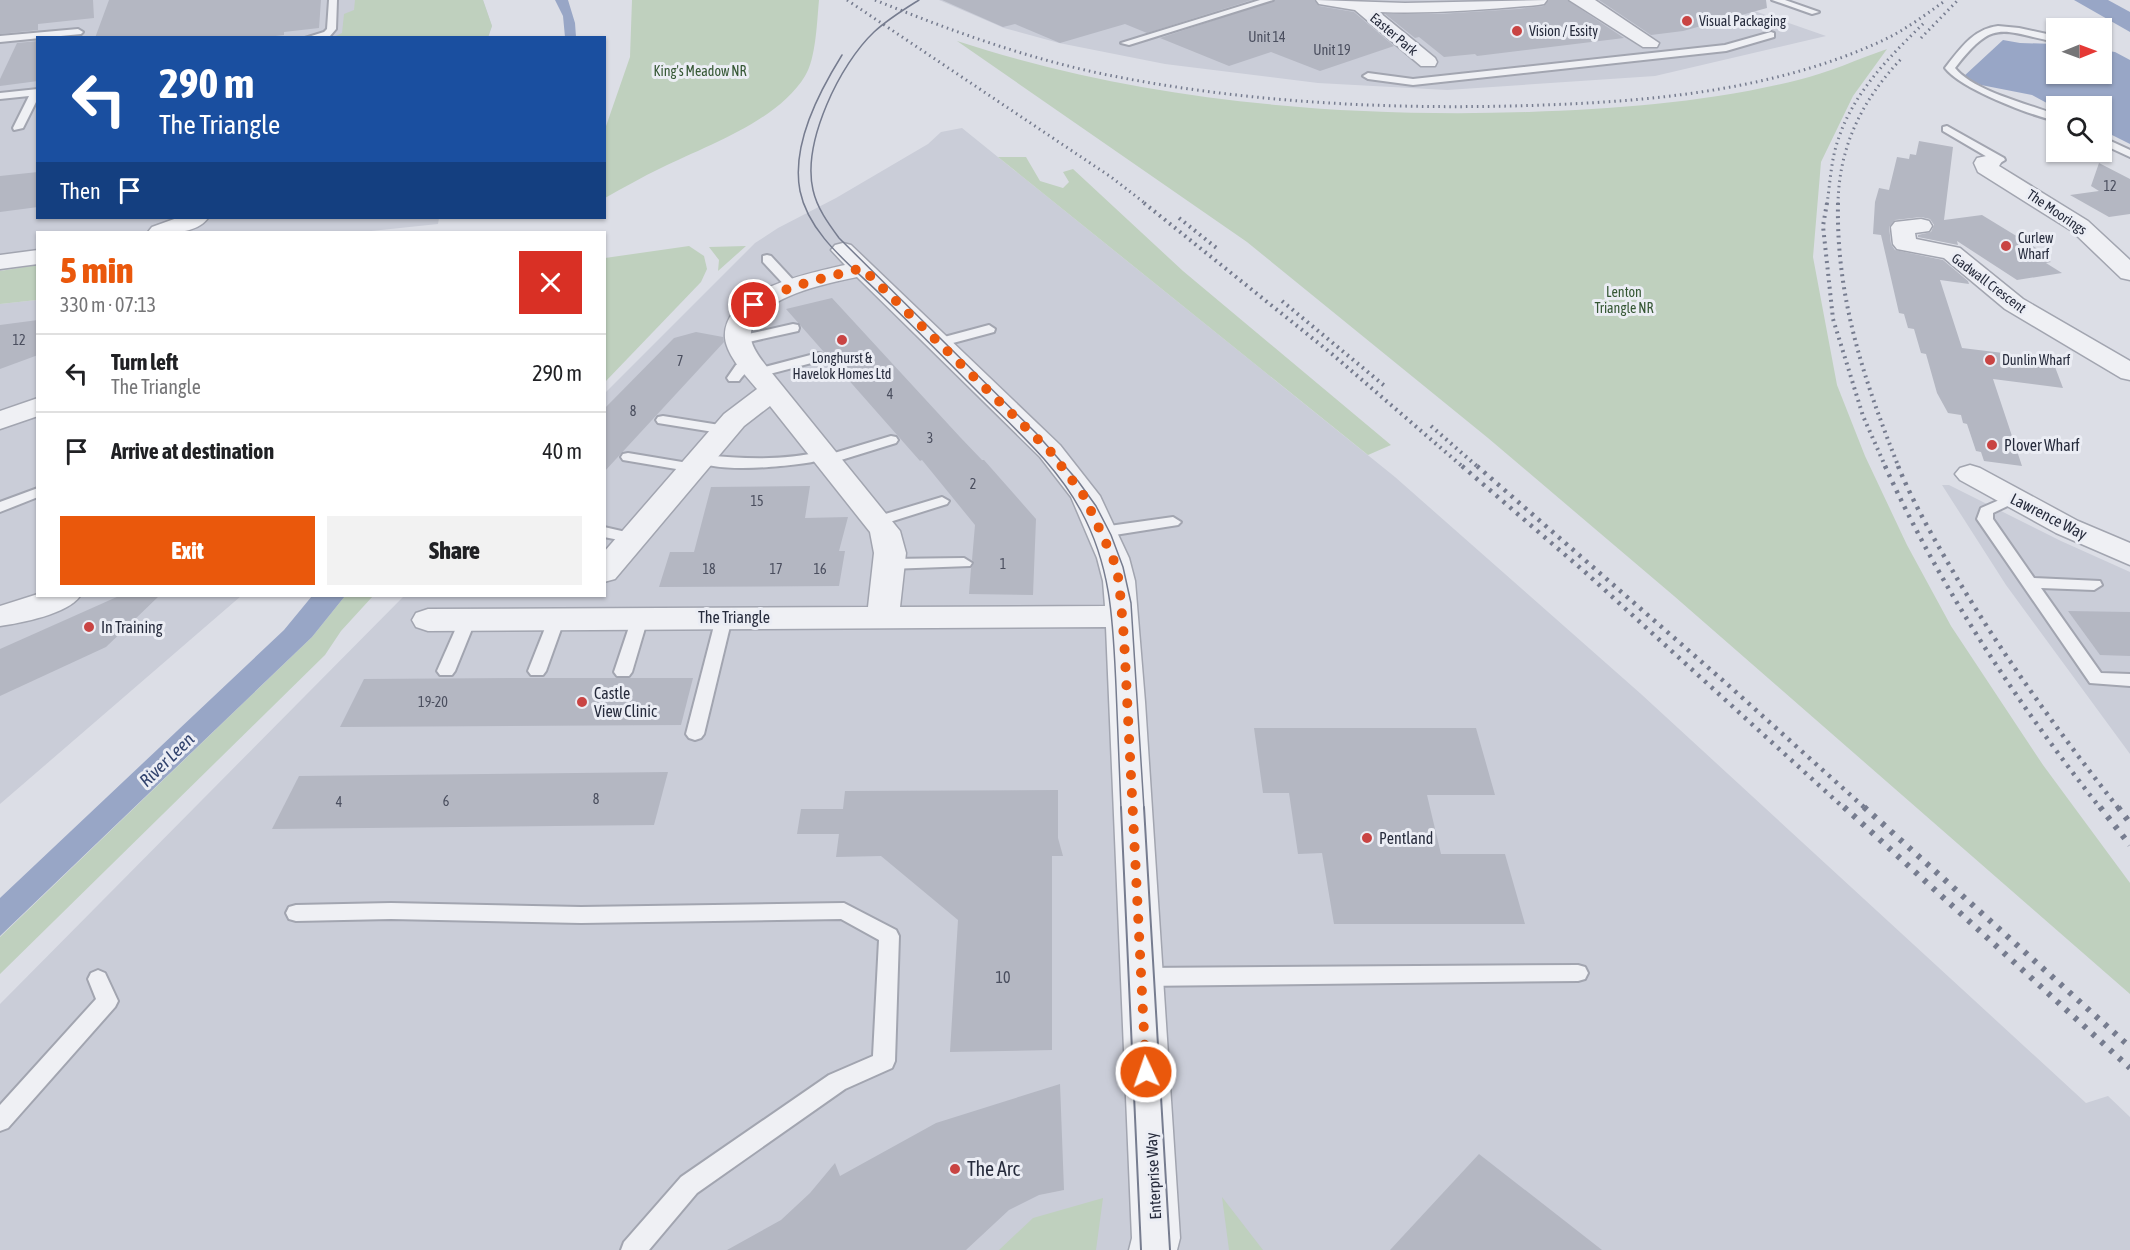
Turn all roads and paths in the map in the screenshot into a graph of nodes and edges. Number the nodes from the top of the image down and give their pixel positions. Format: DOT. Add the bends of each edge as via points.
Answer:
graph roads {
  1 [pos="333,0"];
  2 [pos="1269,0"];
  3 [pos="1325,0"];
  4 [pos="1538,0"];
  5 [pos="1578,0"];
  6 [pos="1776,0"];
  7 [pos="1361,6"];
  8 [pos="1815,12"];
  9 [pos="78,32"];
  10 [pos="1771,35"];
  11 [pos="318,36"];
  12 [pos="2046,37"];
  13 [pos="0,39"];
  14 [pos="1126,43"];
  15 [pos="1650,43"];
  16 [pos="1668,54"];
  17 [pos="1428,62"];
  18 [pos="1368,76"];
  19 [pos="1449,79"];
  20 [pos="36,92"];
  21 [pos="36,94"];
  22 [pos="0,96"];
  23 [pos="2046,113"];
  24 [pos="18,128"];
  25 [pos="1947,129"];
  26 [pos="2112,145"];
  27 [pos="2130,154"];
  28 [pos="1991,161"];
  29 [pos="195,219"];
  30 [pos="1921,226"];
  31 [pos="173,231"];
  32 [pos="36,257"];
  33 [pos="767,259"];
  34 [pos="0,262"];
  35 [pos="2130,273"];
  36 [pos="793,287"];
  37 [pos="793,328"];
  38 [pos="989,329"];
  39 [pos="938,343"];
  40 [pos="818,357"];
  41 [pos="751,369"];
  42 [pos="2130,372"];
  43 [pos="36,407"];
  44 [pos="0,420"];
  45 [pos="663,420"];
  46 [pos="726,430"];
  47 [pos="891,440"];
  48 [pos="628,457"];
  49 [pos="826,458"];
  50 [pos="699,464"];
  51 [pos="1970,474"];
  52 [pos="36,493"];
  53 [pos="2013,498"];
  54 [pos="942,501"];
  55 [pos="0,507"];
  56 [pos="877,521"];
  57 [pos="1173,522"];
  58 [pos="606,532"];
  59 [pos="1102,532"];
  60 [pos="634,538"];
  61 [pos="2130,555"];
  62 [pos="964,563"];
  63 [pos="889,564"];
  64 [pos="606,570"];
  65 [pos="2030,583"];
  66 [pos="2094,585"];
  67 [pos="61,597"];
  68 [pos="578,611"];
  69 [pos="0,616"];
  70 [pos="883,616"];
  71 [pos="1122,616"];
  72 [pos="640,618"];
  73 [pos="724,618"];
  74 [pos="468,619"];
  75 [pos="428,620"];
  76 [pos="446,671"];
  77 [pos="537,671"];
  78 [pos="623,672"];
  79 [pos="2130,680"];
  80 [pos="695,734"];
  81 [pos="296,913"];
  82 [pos="1578,973"];
  83 [pos="1141,977"];
  84 [pos="98,979"];
  85 [pos="0,1121"];
  86 [pos="1157,1246"];
  87 [pos="633,1250"];
  1 -- 11 [label="lane" via="331,29"];
  2 -- 14 [label="lane"];
  3 -- 7 [label="street, Easter Park"];
  4 -- 7 [label="street, Easter Park" via="1437,9"];
  5 -- 15 [label="street"];
  6 -- 8 [label="lane"];
  7 -- 17 [label="street, Easter Park"];
  9 -- 13 [label="lane"];
  10 -- 16 [label="lane" via="1726,48"];
  12 -- 23 [label="lane" via="1991,30 1982,33 1950,68 1956,76 1996,96"];
  15 -- 16 [label="lane"];
  16 -- 19 [label="lane"];
  17 -- 19 [label="lane"];
  18 -- 19 [label="lane" via="1413,82"];
  20 -- 22 [label="lane"];
  21 -- 24 [label="lane"];
  25 -- 28 [label="lane" via="2000,160"];
  26 -- 27 [label="lane"];
  28 -- 35 [label="street, The Moorings" via="1985,163 1986,167 2080,226"];
  29 -- 31 [label="street"];
  30 -- 42 [label="street, Gadwall Crescent" via="1903,227 1905,244 1952,253 2014,304"];
  32 -- 34 [label="street"];
  33 -- 36 [label="lane"];
  36 -- 39 [label="street, Enterprise Way" via="853,259"];
  36 -- 41 [label="street" via="754,305 741,321 738,335"];
  37 -- 41 [label="lane"];
  38 -- 39 [label="lane"];
  39 -- 59 [label="street, Enterprise Way" via="1050,451 1084,496"];
  40 -- 41 [label="lane"];
  41 -- 46 [label="street" via="734,420"];
  41 -- 49 [label="street"];
  43 -- 44 [label="street"];
  45 -- 46 [label="lane"];
  46 -- 50 [label="street"];
  47 -- 49 [label="lane"];
  48 -- 50 [label="lane"];
  49 -- 50 [label="lane"];
  49 -- 56 [label="street"];
  50 -- 60 [label="street"];
  51 -- 53 [label="street, Lawrence Way"];
  52 -- 55 [label="lane"];
  53 -- 61 [label="street, Lawrence Way"];
  53 -- 65 [label="lane" via="1986,511 1985,519"];
  54 -- 56 [label="lane"];
  56 -- 63 [label="street" via="888,536"];
  57 -- 59 [label="lane"];
  58 -- 60 [label="lane"];
  59 -- 71 [label="street, Enterprise Way" via="1119,581"];
  60 -- 64 [label="street"];
  62 -- 63 [label="lane"];
  63 -- 70 [label="street"];
  65 -- 66 [label="lane"];
  65 -- 79 [label="lane" via="2096,679"];
  67 -- 69 [label="street"];
  68 -- 72 [label="street, The Triangle"];
  68 -- 74 [label="street, The Triangle"];
  68 -- 77 [label="lane"];
  70 -- 71 [label="street, The Triangle"];
  70 -- 73 [label="street, The Triangle"];
  71 -- 83 [label="street, Enterprise Way"];
  72 -- 73 [label="street, The Triangle"];
  72 -- 78 [label="lane"];
  73 -- 80 [label="lane"];
  74 -- 75 [label="street, The Triangle"];
  74 -- 76 [label="lane"];
  81 -- 87 [label="lane" via="581,915 844,911 889,936 884,1061 837,1082 689,1185"];
  82 -- 83 [label="lane"];
  83 -- 86 [label="street, Enterprise Way"];
  84 -- 85 [label="lane" via="107,1001"];
}
